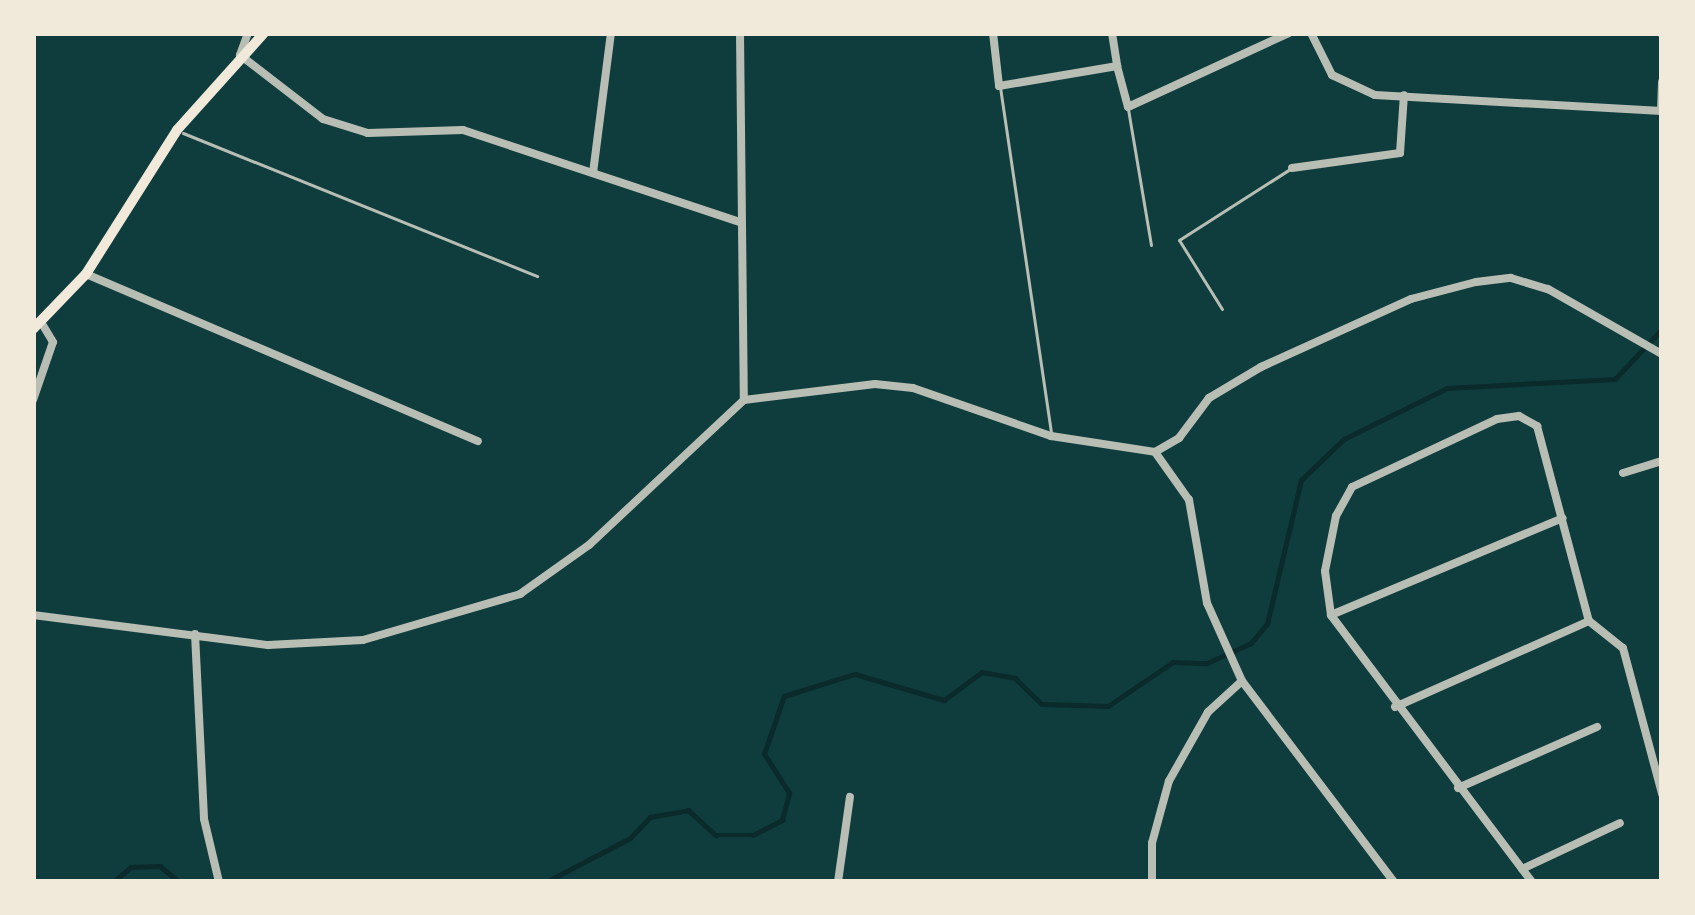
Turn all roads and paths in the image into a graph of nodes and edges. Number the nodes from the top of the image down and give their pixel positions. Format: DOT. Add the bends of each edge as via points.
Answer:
graph roads {
  1 [pos="248,33"];
  2 [pos="264,33"];
  3 [pos="611,33"];
  4 [pos="740,33"];
  5 [pos="993,33"];
  6 [pos="1112,33"];
  7 [pos="1289,33"];
  8 [pos="1311,33"];
  9 [pos="240,55"];
  10 [pos="1118,67"];
  11 [pos="1662,82"];
  12 [pos="999,86"];
  13 [pos="1404,95"];
  14 [pos="1128,107"];
  15 [pos="1661,111"];
  16 [pos="177,130"];
  17 [pos="1292,168"];
  18 [pos="592,172"];
  19 [pos="740,222"];
  20 [pos="1151,245"];
  21 [pos="86,274"];
  22 [pos="537,276"];
  23 [pos="1222,309"];
  24 [pos="37,326"];
  25 [pos="1662,354"];
  26 [pos="33,400"];
  27 [pos="744,400"];
  28 [pos="1051,436"];
  29 [pos="478,441"];
  30 [pos="1154,452"];
  31 [pos="1662,460"];
  32 [pos="1623,472"];
  33 [pos="1563,518"];
  34 [pos="33,615"];
  35 [pos="1331,615"];
  36 [pos="1589,621"];
  37 [pos="195,634"];
  38 [pos="1242,682"];
  39 [pos="1395,706"];
  40 [pos="1598,727"];
  41 [pos="1457,788"];
  42 [pos="1662,794"];
  43 [pos="850,797"];
  44 [pos="1620,824"];
  45 [pos="1522,869"];
  46 [pos="219,882"];
  47 [pos="838,882"];
  48 [pos="1152,882"];
  49 [pos="1394,882"];
  50 [pos="1532,882"];
  1 -- 9 [label="street"];
  2 -- 9 [label="main road"];
  3 -- 18 [label="street"];
  4 -- 19 [label="street"];
  5 -- 12 [label="street"];
  6 -- 10 [label="street"];
  7 -- 14 [label="street"];
  8 -- 13 [label="street" via="1332,75 1351,87"];
  9 -- 16 [label="main road"];
  9 -- 18 [label="street" via="302,108 346,128 463,130"];
  10 -- 12 [label="street"];
  10 -- 14 [label="street"];
  11 -- 15 [label="street"];
  12 -- 28 [label="lane"];
  13 -- 15 [label="street"];
  13 -- 17 [label="street" via="1400,153"];
  14 -- 20 [label="lane"];
  16 -- 21 [label="main road"];
  16 -- 22 [label="lane"];
  17 -- 23 [label="lane" via="1178,240"];
  18 -- 19 [label="street"];
  19 -- 27 [label="street"];
  21 -- 24 [label="main road"];
  21 -- 29 [label="street"];
  24 -- 26 [label="street" via="53,342"];
  25 -- 30 [label="street" via="1548,289 1511,278 1476,282 1411,299 1261,368 1209,398 1180,439"];
  27 -- 28 [label="street" via="875,384 913,388"];
  27 -- 37 [label="street" via="589,544 520,594 363,640 305,646"];
  28 -- 30 [label="street"];
  30 -- 38 [label="street" via="1189,500 1199,576"];
  31 -- 32 [label="street"];
  33 -- 35 [label="street"];
  33 -- 35 [label="street" via="1537,426 1520,416 1497,418 1352,487 1341,500 1323,593"];
  33 -- 36 [label="street"];
  34 -- 37 [label="street"];
  35 -- 39 [label="street"];
  36 -- 39 [label="street"];
  36 -- 42 [label="street" via="1623,649"];
  37 -- 46 [label="street" via="205,819"];
  38 -- 48 [label="street" via="1208,712 1169,781 1152,843"];
  38 -- 49 [label="street"];
  39 -- 41 [label="street"];
  40 -- 41 [label="street"];
  41 -- 45 [label="street"];
  43 -- 47 [label="street"];
  44 -- 45 [label="street"];
  45 -- 50 [label="street"];
}
